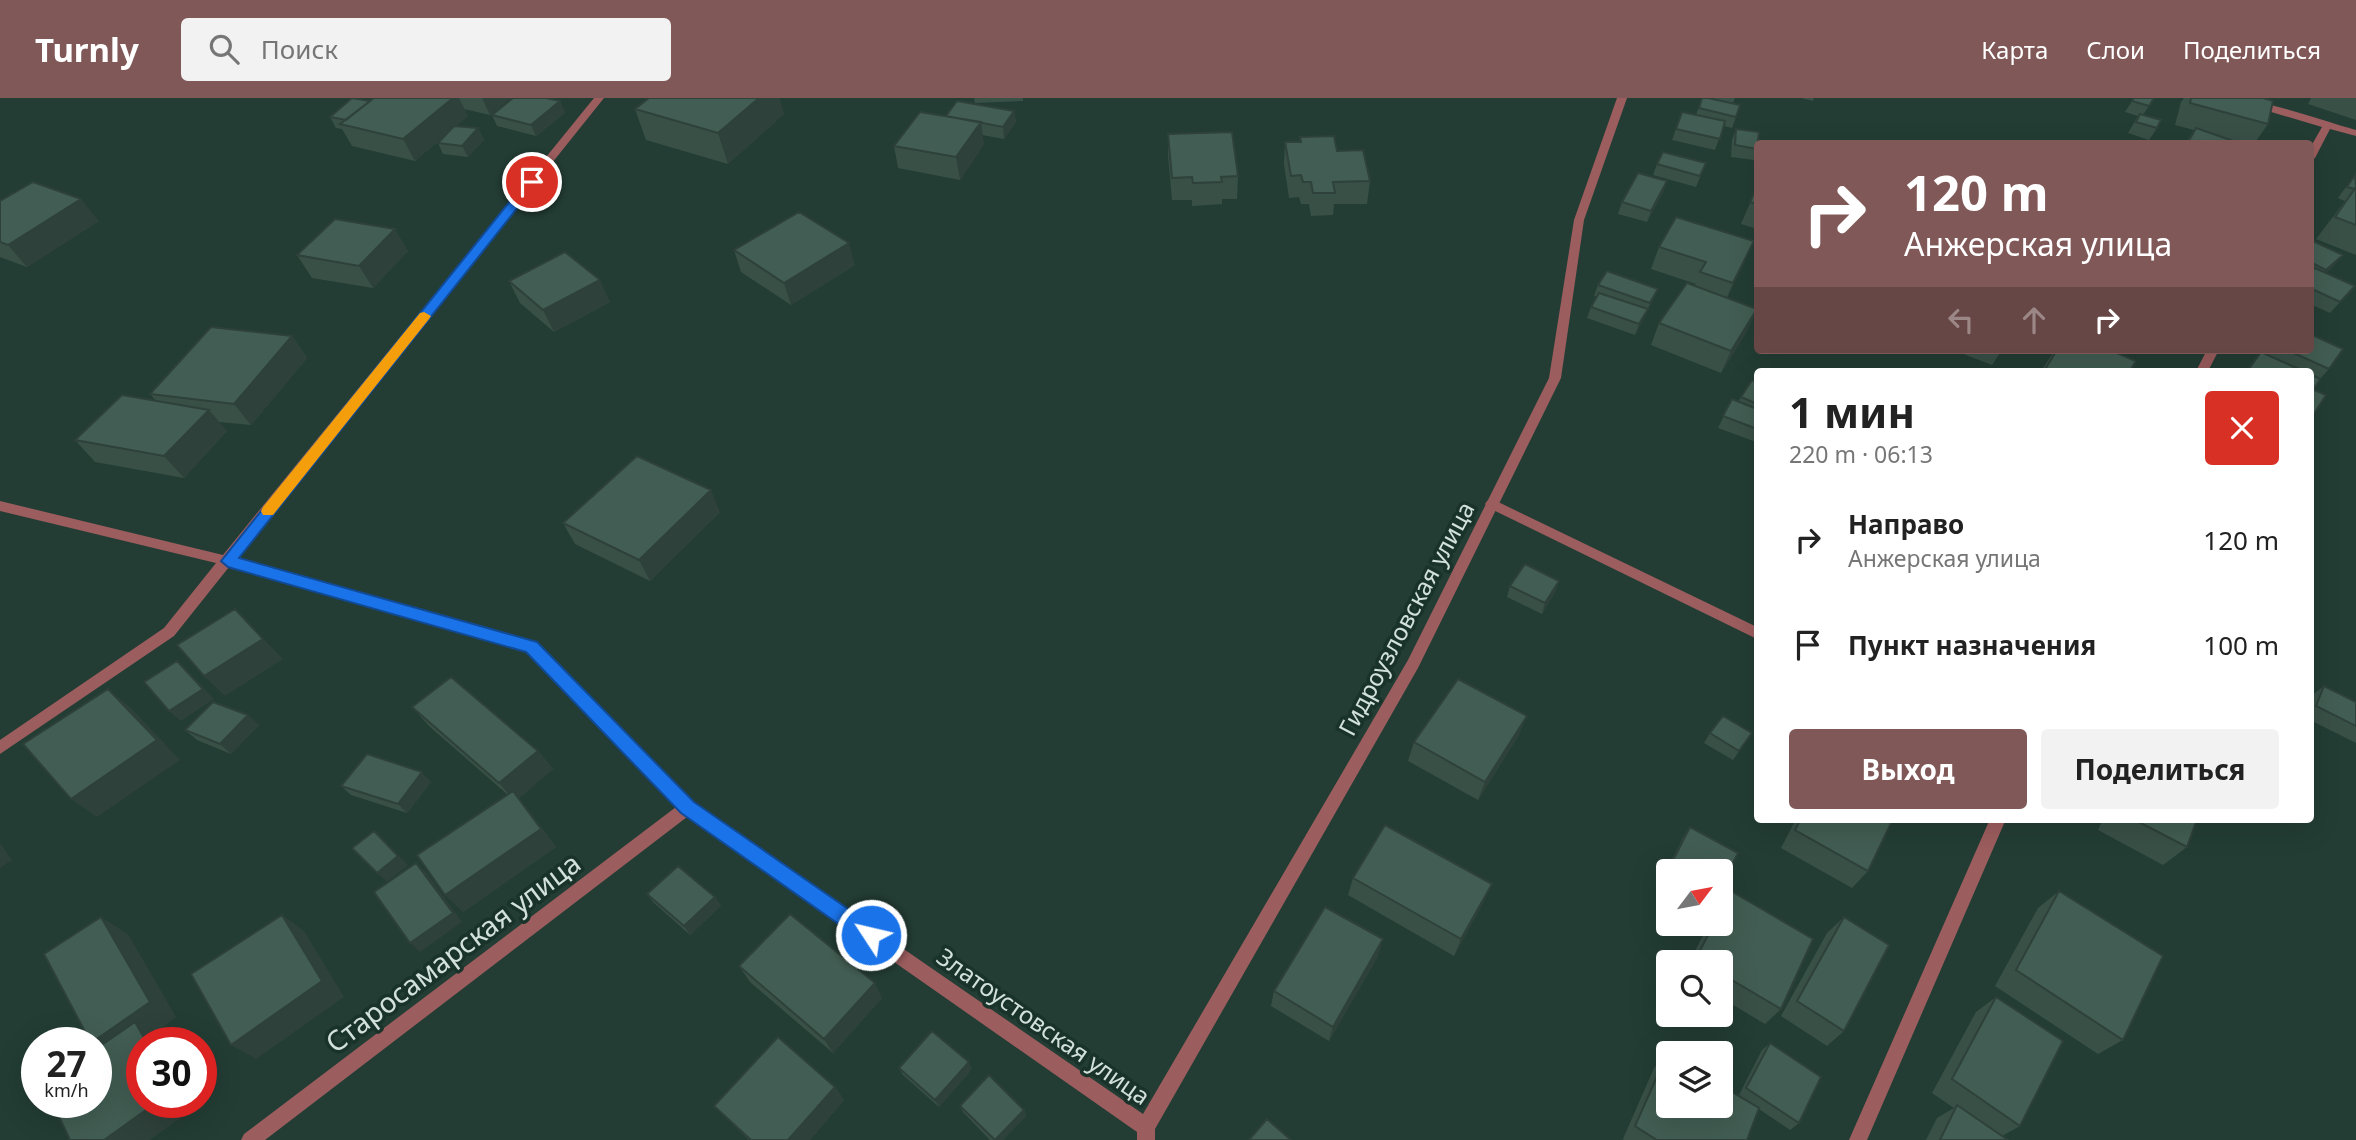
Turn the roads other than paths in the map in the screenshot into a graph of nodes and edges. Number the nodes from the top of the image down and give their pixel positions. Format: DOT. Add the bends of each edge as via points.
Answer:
graph roads {
  1 [pos="599,98"];
  2 [pos="1622,98"];
  3 [pos="2229,98"];
  4 [pos="2328,124"];
  5 [pos="2356,133"];
  6 [pos="2314,151"];
  7 [pos="1492,504"];
  8 [pos="0,506"];
  9 [pos="228,561"];
  10 [pos="1754,632"];
  11 [pos="0,748"];
  12 [pos="687,808"];
  13 [pos="1996,823"];
  14 [pos="1146,1133"];
  15 [pos="250,1140"];
  16 [pos="1858,1140"];
  1 -- 9 [label="street"];
  2 -- 7 [label="street, Гидроузловская улица" via="1579,220 1555,378"];
  3 -- 4 [label="street"];
  4 -- 5 [label="street"];
  4 -- 6 [label="street"];
  7 -- 10 [label="street"];
  7 -- 14 [label="street, Гидроузловская улица" via="1413,664"];
  8 -- 9 [label="street, Златоустовская улица"];
  9 -- 11 [label="street" via="169,632"];
  9 -- 12 [label="street, Златоустовская улица" via="531,647"];
  12 -- 14 [label="street, Златоустовская улица"];
  12 -- 15 [label="street, Старосамарская улица"];
  13 -- 16 [label="street"];
}
